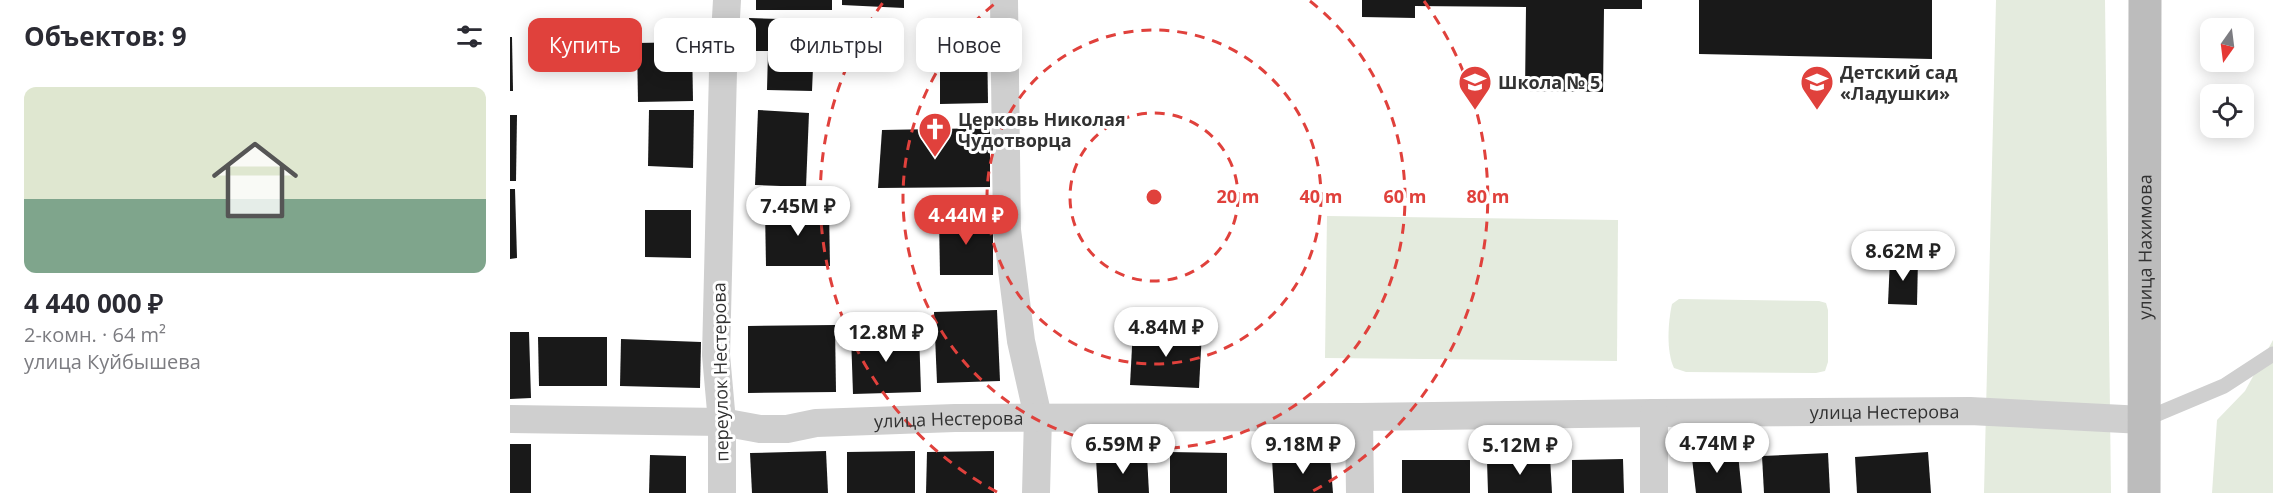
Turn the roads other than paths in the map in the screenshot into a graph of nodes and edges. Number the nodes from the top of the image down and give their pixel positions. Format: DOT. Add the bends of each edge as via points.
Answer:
graph roads {
  1 [pos="727,0"];
  2 [pos="1004,0"];
  3 [pos="2145,0"];
  4 [pos="2273,354"];
  5 [pos="1654,412"];
  6 [pos="1038,417"];
  7 [pos="1359,417"];
  8 [pos="510,419"];
  9 [pos="2143,420"];
  10 [pos="722,422"];
  11 [pos="722,493"];
  12 [pos="1036,493"];
  13 [pos="1360,493"];
  14 [pos="1654,493"];
  15 [pos="2144,493"];
  1 -- 10 [label="street, переулок Нестерова" via="716,355"];
  2 -- 6 [label="street" via="1007,230 1021,341"];
  3 -- 9 [label="main road, улица Нахимова"];
  4 -- 9 [label="lane" via="2224,386"];
  5 -- 7 [label="street, улица Нестерова"];
  5 -- 9 [label="street, улица Нестерова" via="1970,411"];
  5 -- 14 [label="street"];
  6 -- 7 [label="street, улица Нестерова"];
  6 -- 10 [label="street, улица Нестерова" via="816,423 787,429"];
  6 -- 12 [label="street"];
  7 -- 13 [label="street"];
  8 -- 10 [label="street, улица Нестерова"];
  9 -- 15 [label="main road, улица Нахимова"];
  10 -- 11 [label="street, переулок Нестерова"];
}
